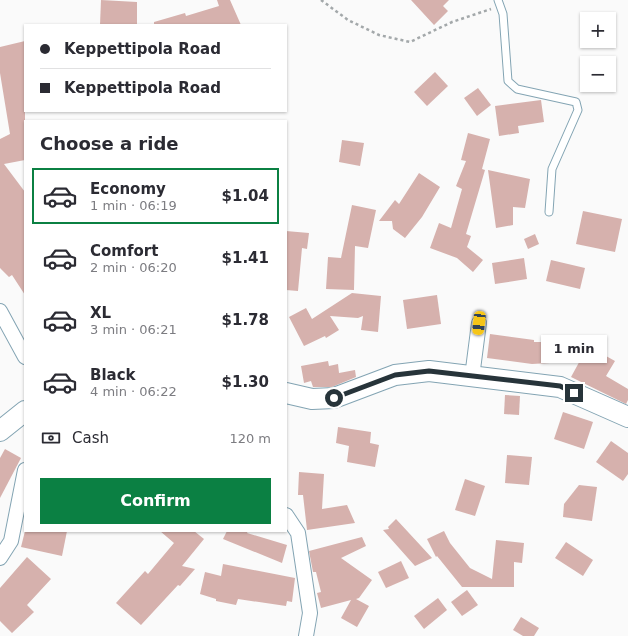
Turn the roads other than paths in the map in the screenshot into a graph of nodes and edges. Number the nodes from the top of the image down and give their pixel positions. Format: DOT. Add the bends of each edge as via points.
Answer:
graph roads {
  1 [pos="499,3"];
  2 [pos="549,212"];
  3 [pos="0,311"];
  4 [pos="479,323"];
  5 [pos="24,355"];
  6 [pos="472,377"];
  7 [pos="287,393"];
  8 [pos="24,412"];
  9 [pos="628,417"];
  10 [pos="0,431"];
  11 [pos="24,475"];
  12 [pos="287,516"];
  13 [pos="0,558"];
  14 [pos="306,636"];
  1 -- 2 [label="lane" via="503,14 508,81 517,89 576,102 578,110 552,169"];
  3 -- 5 [label="street"];
  4 -- 6 [label="street"];
  6 -- 7 [label="main road" via="429,371 395,375 334,398 312,399"];
  6 -- 9 [label="main road" via="560,386"];
  8 -- 10 [label="main road"];
  11 -- 13 [label="street" via="11,541"];
  12 -- 14 [label="street" via="298,533 308,593 310,613"];
}
